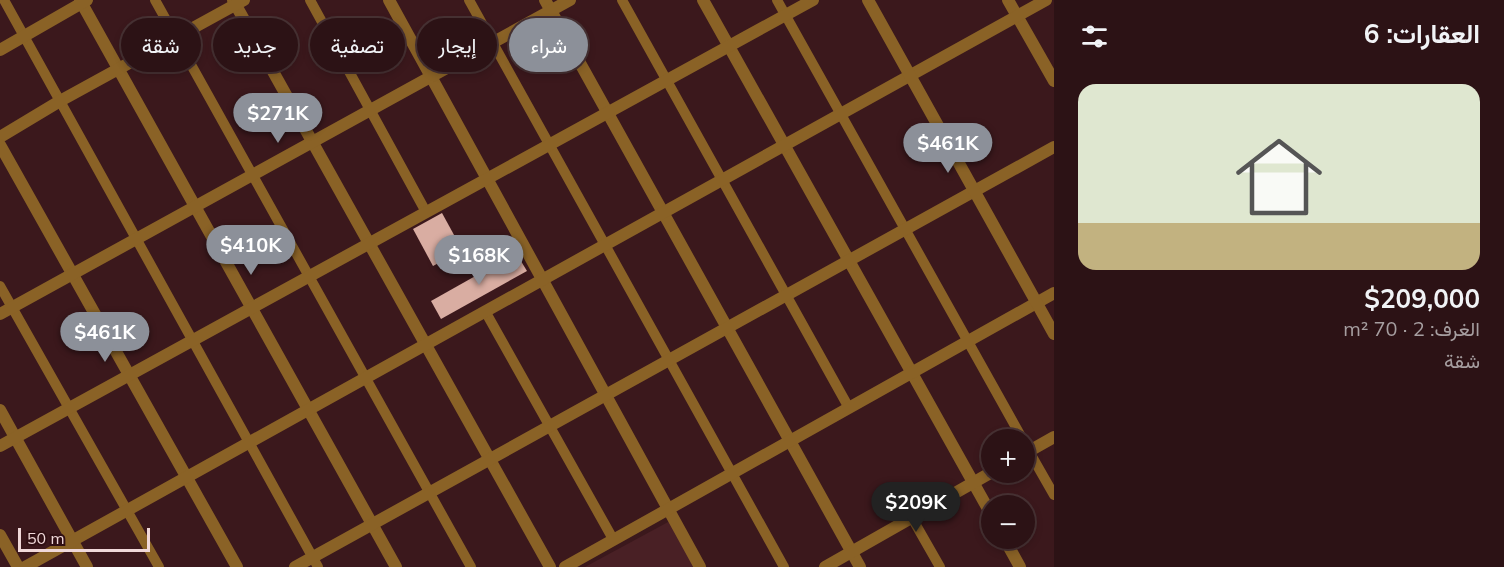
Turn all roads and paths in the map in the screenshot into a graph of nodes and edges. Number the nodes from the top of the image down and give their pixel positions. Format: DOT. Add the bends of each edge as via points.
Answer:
graph roads {
  1 [pos="4,0"];
  2 [pos="155,0"];
  3 [pos="310,0"];
  4 [pos="389,0"];
  5 [pos="469,0"];
  6 [pos="570,0"];
  7 [pos="622,0"];
  8 [pos="703,0"];
  9 [pos="777,0"];
  10 [pos="813,0"];
  11 [pos="868,0"];
  12 [pos="1008,0"];
  13 [pos="1047,0"];
  14 [pos="83,1"];
  15 [pos="238,2"];
  16 [pos="548,5"];
  17 [pos="786,15"];
  18 [pos="1017,16"];
  19 [pos="165,18"];
  20 [pos="479,18"];
  21 [pos="201,23"];
  22 [pos="24,36"];
  23 [pos="497,39"];
  24 [pos="729,46"];
  25 [pos="497,49"];
  26 [pos="0,50"];
  27 [pos="121,67"];
  28 [pos="118,69"];
  29 [pos="196,72"];
  30 [pos="438,72"];
  31 [pos="431,76"];
  32 [pos="910,76"];
  33 [pos="667,80"];
  34 [pos="1054,81"];
  35 [pos="60,101"];
  36 [pos="370,110"];
  37 [pos="608,112"];
  38 [pos="841,114"];
  39 [pos="0,136"];
  40 [pos="312,142"];
  41 [pos="550,144"];
  42 [pos="0,145"];
  43 [pos="784,146"];
  44 [pos="1054,147"];
  45 [pos="253,175"];
  46 [pos="487,179"];
  47 [pos="722,180"];
  48 [pos="975,191"];
  49 [pos="195,207"];
  50 [pos="426,212"];
  51 [pos="663,213"];
  52 [pos="905,229"];
  53 [pos="136,239"];
  54 [pos="369,243"];
  55 [pos="606,245"];
  56 [pos="849,261"];
  57 [pos="72,274"];
  58 [pos="309,276"];
  59 [pos="542,280"];
  60 [pos="0,286"];
  61 [pos="1054,293"];
  62 [pos="786,295"];
  63 [pos="1037,303"];
  64 [pos="12,308"];
  65 [pos="252,308"];
  66 [pos="485,311"];
  67 [pos="0,314"];
  68 [pos="727,328"];
  69 [pos="1054,334"];
  70 [pos="192,340"];
  71 [pos="968,341"];
  72 [pos="426,345"];
  73 [pos="669,360"];
  74 [pos="912,373"];
  75 [pos="129,375"];
  76 [pos="366,378"];
  77 [pos="606,395"];
  78 [pos="69,408"];
  79 [pos="849,408"];
  80 [pos="0,410"];
  81 [pos="308,410"];
  82 [pos="549,426"];
  83 [pos="1015,429"];
  84 [pos="15,438"];
  85 [pos="1054,438"];
  86 [pos="790,441"];
  87 [pos="249,442"];
  88 [pos="1035,444"];
  89 [pos="0,446"];
  90 [pos="490,459"];
  91 [pos="1035,464"];
  92 [pos="732,473"];
  93 [pos="186,477"];
  94 [pos="981,478"];
  95 [pos="973,483"];
  96 [pos="430,492"];
  97 [pos="1054,495"];
  98 [pos="981,497"];
  99 [pos="668,509"];
  100 [pos="127,510"];
  101 [pos="912,518"];
  102 [pos="372,524"];
  103 [pos="0,535"];
  104 [pos="613,539"];
  105 [pos="73,540"];
  106 [pos="1010,549"];
  107 [pos="852,552"];
  108 [pos="315,562"];
  109 [pos="18,567"];
  110 [pos="25,567"];
  111 [pos="87,567"];
  112 [pos="159,567"];
  113 [pos="237,567"];
  114 [pos="295,567"];
  115 [pos="396,567"];
  116 [pos="471,567"];
  117 [pos="550,567"];
  118 [pos="565,567"];
  119 [pos="700,567"];
  120 [pos="784,567"];
  121 [pos="825,567"];
  122 [pos="860,567"];
  123 [pos="940,567"];
  124 [pos="1020,567"];
  1 -- 22 [label="lane"];
  2 -- 19 [label="lane"];
  3 -- 36 [label="lane"];
  4 -- 31 [label="street"];
  5 -- 20 [label="lane"];
  6 -- 16 [label="street"];
  7 -- 33 [label="lane"];
  8 -- 24 [label="street"];
  9 -- 17 [label="lane"];
  10 -- 17 [label="street"];
  11 -- 32 [label="street"];
  12 -- 18 [label="street"];
  13 -- 18 [label="street"];
  14 -- 22 [label="street"];
  14 -- 28 [label="street"];
  15 -- 21 [label="street"];
  15 -- 40 [label="street"];
  16 -- 23 [label="street"];
  16 -- 37 [label="street"];
  17 -- 24 [label="street"];
  17 -- 38 [label="lane"];
  18 -- 32 [label="street"];
  18 -- 34 [label="street"];
  22 -- 26 [label="street"];
  22 -- 35 [label="lane"];
  24 -- 33 [label="street"];
  24 -- 43 [label="street"];
  25 -- 41 [label="lane"];
  27 -- 28 [label="street"];
  28 -- 35 [label="street"];
  28 -- 49 [label="street"];
  29 -- 45 [label="lane"];
  30 -- 31 [label="street"];
  31 -- 36 [label="street"];
  31 -- 46 [label="street"];
  32 -- 38 [label="street"];
  32 -- 48 [label="street"];
  33 -- 37 [label="street"];
  33 -- 47 [label="lane"];
  35 -- 39 [label="street"];
  35 -- 53 [label="lane"];
  36 -- 40 [label="street"];
  36 -- 50 [label="lane"];
  37 -- 41 [label="street"];
  37 -- 51 [label="street"];
  38 -- 43 [label="street"];
  38 -- 52 [label="lane"];
  40 -- 45 [label="street"];
  40 -- 54 [label="street"];
  41 -- 46 [label="street"];
  41 -- 55 [label="lane"];
  42 -- 57 [label="street"];
  43 -- 47 [label="street"];
  43 -- 56 [label="street"];
  44 -- 48 [label="street"];
  45 -- 49 [label="street"];
  45 -- 58 [label="lane"];
  46 -- 50 [label="street"];
  46 -- 59 [label="street"];
  47 -- 51 [label="street"];
  47 -- 62 [label="lane"];
  48 -- 52 [label="street"];
  48 -- 63 [label="street"];
  49 -- 53 [label="street"];
  49 -- 65 [label="street"];
  50 -- 54 [label="street"];
  51 -- 55 [label="street"];
  51 -- 68 [label="street"];
  52 -- 56 [label="street"];
  52 -- 71 [label="lane"];
  53 -- 57 [label="street"];
  53 -- 70 [label="lane"];
  54 -- 58 [label="street"];
  54 -- 72 [label="street"];
  55 -- 59 [label="street"];
  55 -- 73 [label="lane"];
  56 -- 62 [label="street"];
  56 -- 74 [label="street"];
  57 -- 64 [label="street"];
  57 -- 75 [label="street"];
  58 -- 65 [label="street"];
  58 -- 76 [label="lane"];
  59 -- 66 [label="street"];
  59 -- 77 [label="street"];
  60 -- 64 [label="lane"];
  61 -- 63 [label="street"];
  62 -- 68 [label="street"];
  62 -- 79 [label="lane"];
  63 -- 69 [label="street"];
  63 -- 71 [label="street"];
  64 -- 67 [label="street"];
  64 -- 78 [label="lane"];
  65 -- 70 [label="street"];
  65 -- 81 [label="street"];
  66 -- 72 [label="street"];
  66 -- 82 [label="lane"];
  68 -- 73 [label="street"];
  68 -- 86 [label="street"];
  70 -- 75 [label="street"];
  70 -- 87 [label="lane"];
  71 -- 74 [label="street"];
  71 -- 83 [label="lane"];
  72 -- 76 [label="street"];
  72 -- 90 [label="street"];
  73 -- 77 [label="street"];
  73 -- 92 [label="lane"];
  74 -- 79 [label="street"];
  74 -- 95 [label="street"];
  75 -- 78 [label="street"];
  75 -- 93 [label="street"];
  76 -- 81 [label="street"];
  76 -- 96 [label="lane"];
  77 -- 82 [label="street"];
  77 -- 99 [label="street"];
  78 -- 84 [label="street"];
  78 -- 100 [label="lane"];
  79 -- 86 [label="street"];
  80 -- 84 [label="street"];
  81 -- 87 [label="street"];
  81 -- 102 [label="street"];
  82 -- 90 [label="street"];
  82 -- 104 [label="lane"];
  84 -- 89 [label="street"];
  84 -- 105 [label="street"];
  85 -- 88 [label="street"];
  86 -- 92 [label="street"];
  86 -- 107 [label="street"];
  87 -- 93 [label="street"];
  87 -- 108 [label="lane"];
  90 -- 96 [label="street"];
  90 -- 117 [label="street"];
  91 -- 97 [label="lane"];
  92 -- 99 [label="street"];
  92 -- 120 [label="lane"];
  93 -- 100 [label="street"];
  93 -- 113 [label="street"];
  94 -- 95 [label="street"];
  95 -- 98 [label="street"];
  95 -- 101 [label="street"];
  96 -- 102 [label="street"];
  96 -- 116 [label="lane"];
  99 -- 104 [label="street"];
  99 -- 119 [label="street"];
  100 -- 105 [label="street"];
  100 -- 112 [label="lane"];
  101 -- 107 [label="street"];
  101 -- 123 [label="lane"];
  102 -- 108 [label="street"];
  102 -- 115 [label="street"];
  103 -- 109 [label="street"];
  104 -- 118 [label="street"];
  105 -- 110 [label="street"];
  105 -- 111 [label="street"];
  106 -- 124 [label="street"];
  107 -- 121 [label="street"];
  107 -- 122 [label="street"];
  108 -- 114 [label="street"];
}
